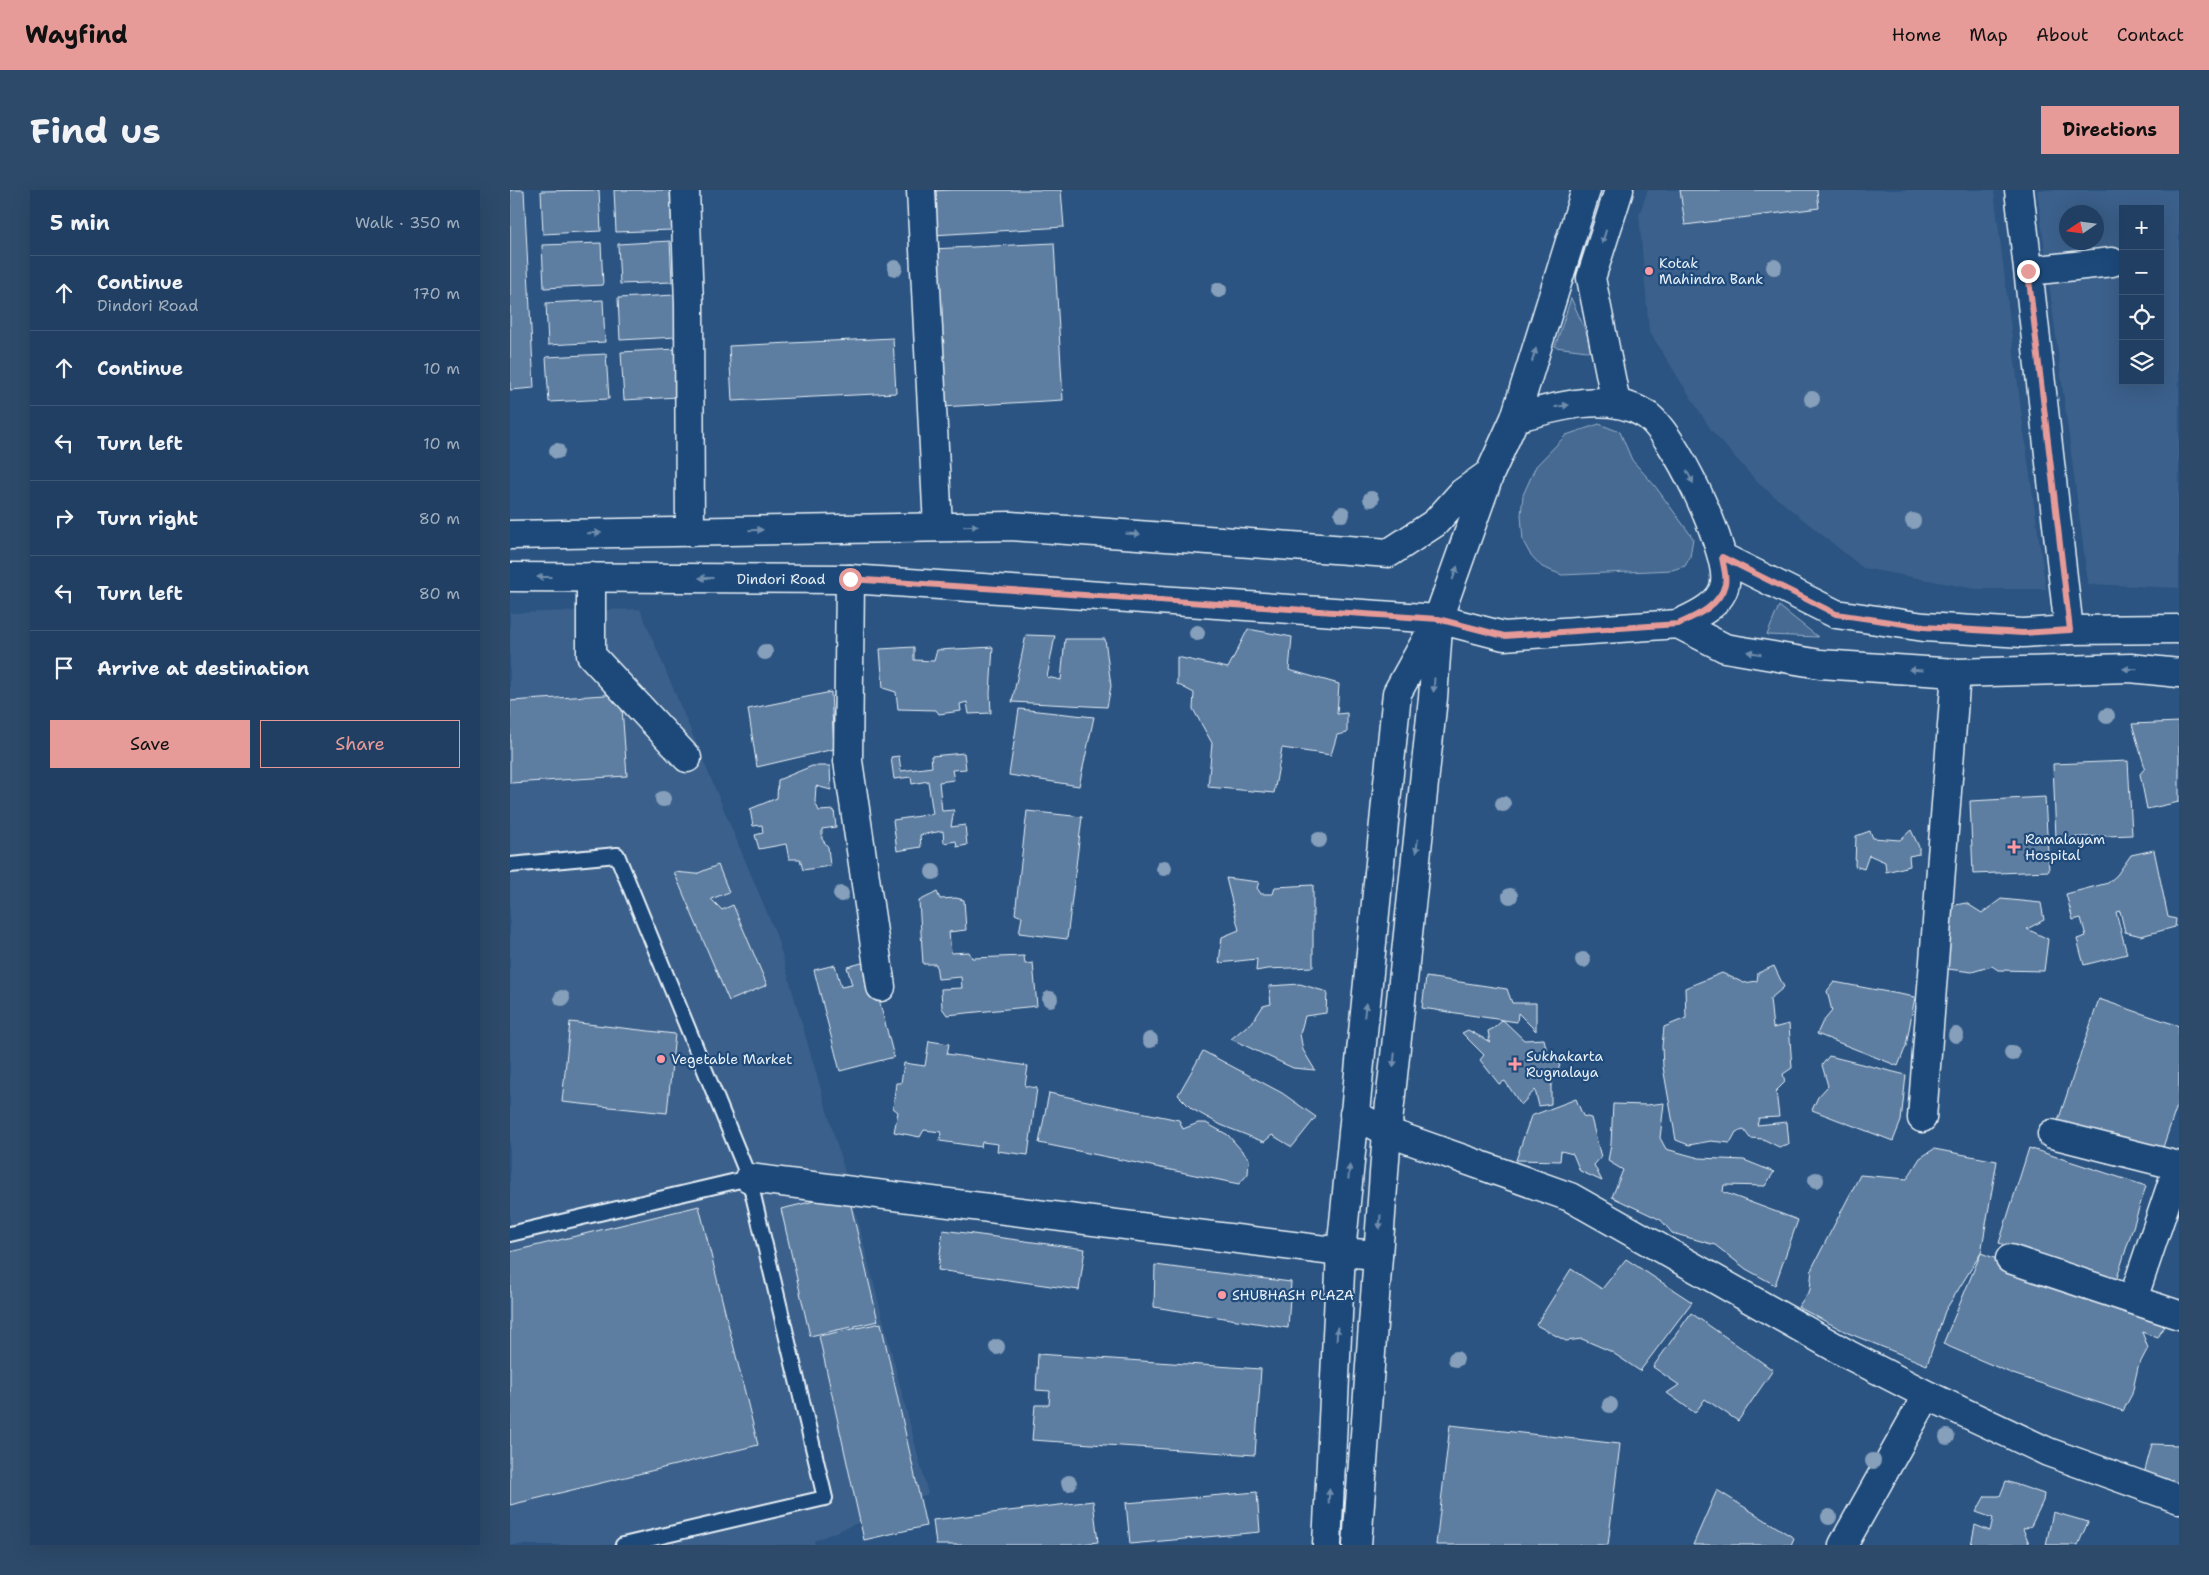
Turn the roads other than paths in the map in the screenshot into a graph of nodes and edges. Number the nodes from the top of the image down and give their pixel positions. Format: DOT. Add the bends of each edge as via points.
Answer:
graph roads {
  1 [pos="685,190"];
  2 [pos="921,190"];
  3 [pos="1586,190"];
  4 [pos="1619,190"];
  5 [pos="2019,190"];
  6 [pos="2112,262"];
  7 [pos="2028,271"];
  8 [pos="1616,403"];
  9 [pos="1516,418"];
  10 [pos="1490,473"];
  11 [pos="938,527"];
  12 [pos="690,532"];
  13 [pos="510,535"];
  14 [pos="1722,557"];
  15 [pos="510,577"];
  16 [pos="591,577"];
  17 [pos="850,579"];
  18 [pos="1438,619"];
  19 [pos="1678,624"];
  20 [pos="2179,629"];
  21 [pos="2070,630"];
  22 [pos="1956,673"];
  23 [pos="2179,673"];
  24 [pos="687,758"];
  25 [pos="510,865"];
  26 [pos="881,986"];
  27 [pos="1354,1114"];
  28 [pos="1922,1118"];
  29 [pos="1387,1132"];
  30 [pos="2052,1134"];
  31 [pos="2178,1166"];
  32 [pos="749,1178"];
  33 [pos="510,1234"];
  34 [pos="1341,1252"];
  35 [pos="1378,1255"];
  36 [pos="2010,1259"];
  37 [pos="2133,1300"];
  38 [pos="2179,1315"];
  39 [pos="1927,1395"];
  40 [pos="2179,1499"];
  41 [pos="624,1545"];
  42 [pos="1327,1545"];
  43 [pos="1357,1545"];
  44 [pos="1843,1545"];
  1 -- 12 [label="main road"];
  2 -- 11 [label="main road"];
  9 -- 3 [label="main road, one-way"];
  4 -- 8 [label="main road, one-way" via="1591,278"];
  5 -- 7 [label="main road"];
  6 -- 7 [label="main road"];
  7 -- 21 [label="main road"];
  9 -- 8 [label="main road, one-way" via="1563,404"];
  8 -- 14 [label="main road, one-way" via="1646,414 1659,428 1689,475"];
  9 -- 10 [label="main road"];
  11 -- 10 [label="main road, one-way" via="1011,526 1389,553 1435,523 1462,493"];
  18 -- 10 [label="main road, one-way"];
  12 -- 11 [label="main road, one-way"];
  13 -- 12 [label="main road, one-way"];
  14 -- 19 [label="main road" via="1725,584 1716,600 1702,614"];
  14 -- 21 [label="main road" via="1836,614 1924,627 2023,633"];
  16 -- 15 [label="main road, Dindori Road, one-way"];
  17 -- 16 [label="main road, Dindori Road, one-way"];
  16 -- 24 [label="main road" via="591,655"];
  17 -- 18 [label="main road, Dindori Road"];
  17 -- 26 [label="main road" via="848,761"];
  18 -- 19 [label="main road, Dindori Road" via="1504,636"];
  27 -- 18 [label="main road, one-way" via="1397,693"];
  18 -- 29 [label="main road, one-way" via="1433,698"];
  22 -- 19 [label="main road, one-way" via="1820,664 1725,648"];
  20 -- 21 [label="main road"];
  23 -- 22 [label="main road, one-way" via="2130,668"];
  22 -- 28 [label="main road"];
  25 -- 32 [label="lane" via="617,855"];
  27 -- 29 [label="main road"];
  34 -- 27 [label="main road, one-way"];
  29 -- 35 [label="main road, one-way"];
  29 -- 39 [label="main road" via="1570,1197 1849,1355"];
  30 -- 31 [label="main road"];
  31 -- 37 [label="main road"];
  32 -- 33 [label="lane"];
  32 -- 34 [label="main road"];
  32 -- 41 [label="lane" via="825,1498"];
  34 -- 35 [label="main road"];
  42 -- 34 [label="main road, one-way"];
  35 -- 43 [label="main road"];
  36 -- 37 [label="main road"];
  37 -- 38 [label="main road"];
  39 -- 40 [label="main road" via="2048,1452"];
  39 -- 44 [label="main road"];
}
